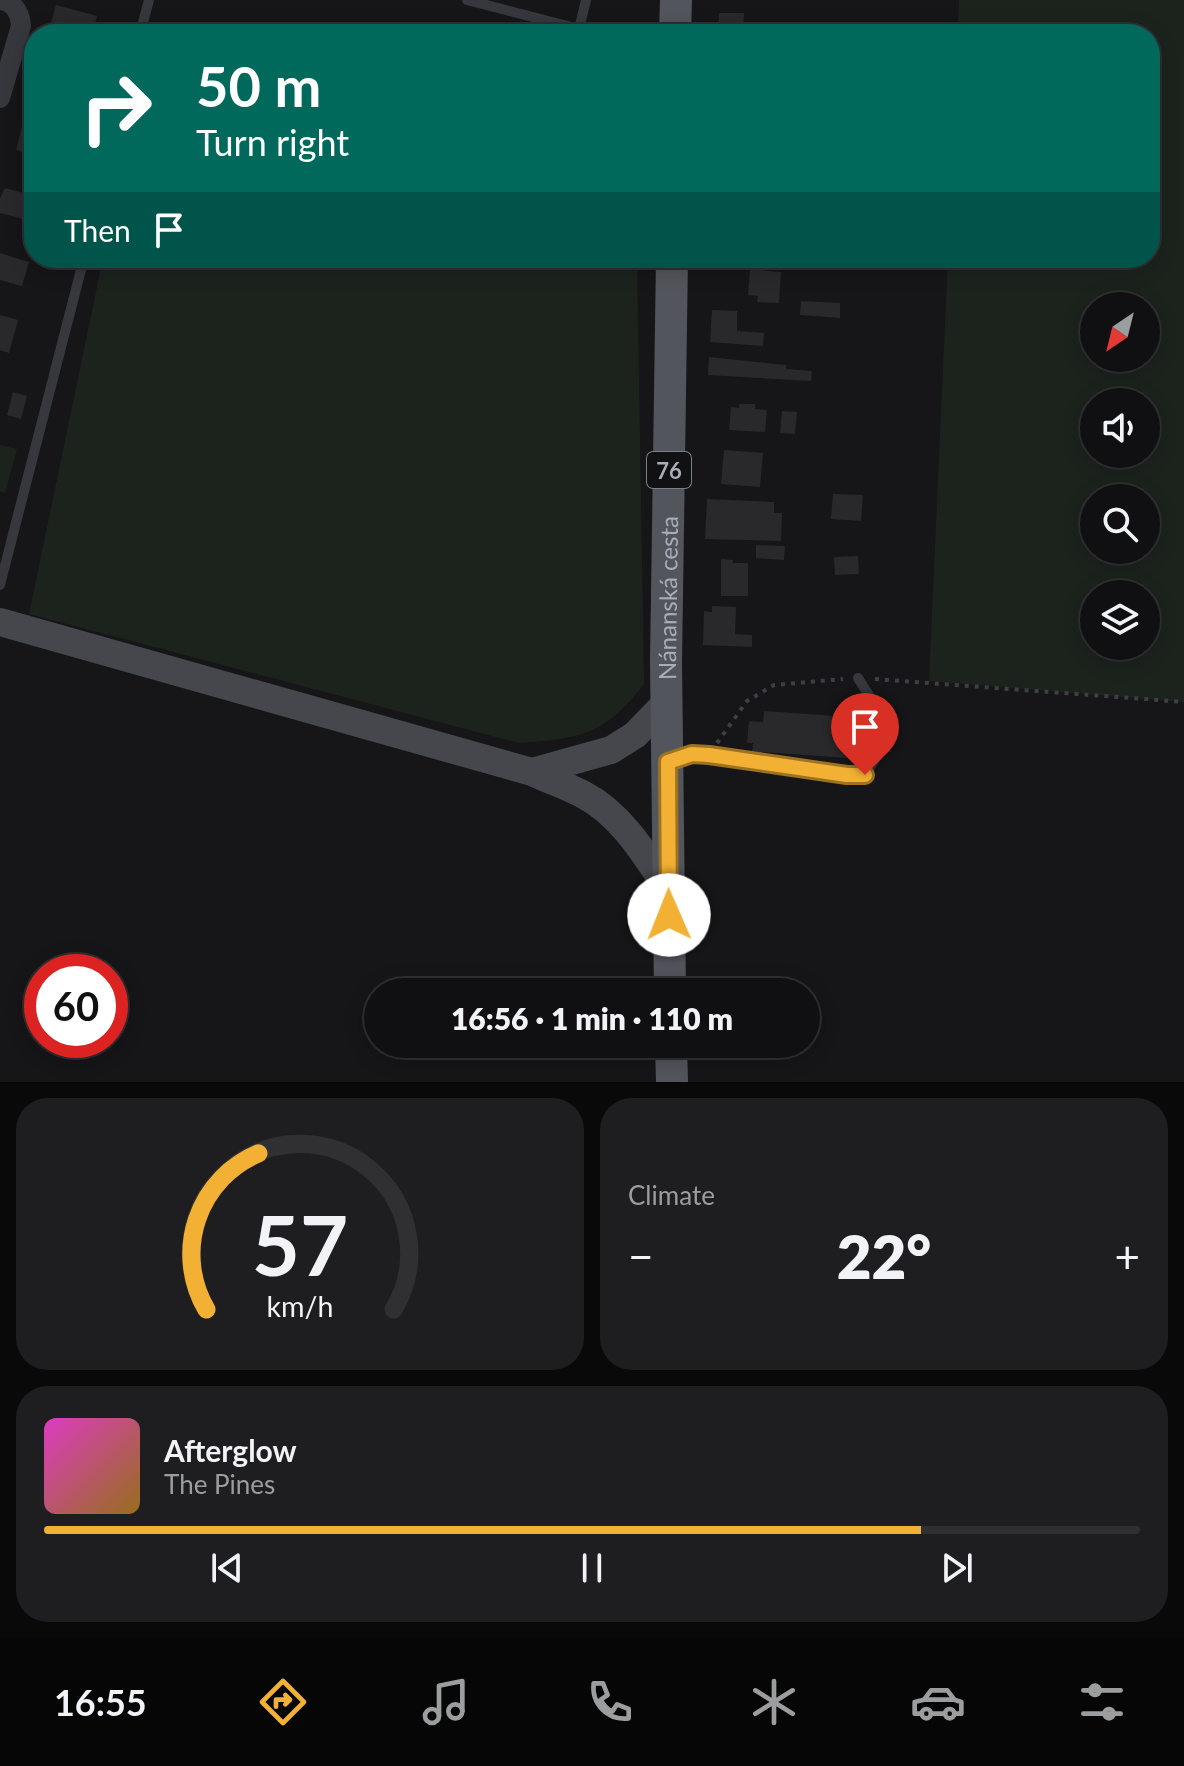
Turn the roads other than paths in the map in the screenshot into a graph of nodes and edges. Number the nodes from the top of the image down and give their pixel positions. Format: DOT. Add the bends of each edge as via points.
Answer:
graph roads {
  1 [pos="2,0"];
  2 [pos="149,0"];
  3 [pos="467,0"];
  4 [pos="586,0"];
  5 [pos="676,0"];
  6 [pos="143,24"];
  7 [pos="560,24"];
  8 [pos="580,24"];
  9 [pos="675,24"];
  10 [pos="0,98"];
  11 [pos="81,268"];
  12 [pos="672,268"];
  13 [pos="0,585"];
  14 [pos="0,622"];
  15 [pos="858,678"];
  16 [pos="667,702"];
  17 [pos="668,762"];
  18 [pos="532,772"];
  19 [pos="668,889"];
  20 [pos="670,978"];
  21 [pos="671,1058"];
  22 [pos="672,1082"];
  1 -- 10 [label="street" via="20,15 21,26"];
  2 -- 6 [label="lane"];
  3 -- 7 [label="lane"];
  4 -- 8 [label="lane"];
  5 -- 9 [label="main road"];
  11 -- 13 [label="lane"];
  12 -- 16 [label="main road, Nánanská cesta / 76"];
  14 -- 18 [label="main road"];
  15 -- 17 [label="lane" via="881,714 883,747 865,775 709,755"];
  16 -- 17 [label="main road, Nánanská cesta / 76"];
  16 -- 18 [label="main road" via="635,735 611,750"];
  17 -- 19 [label="main road, Nánanská cesta / 76"];
  18 -- 19 [label="main road" via="586,795 609,814"];
  19 -- 20 [label="main road, 76"];
  21 -- 22 [label="main road"];
}
